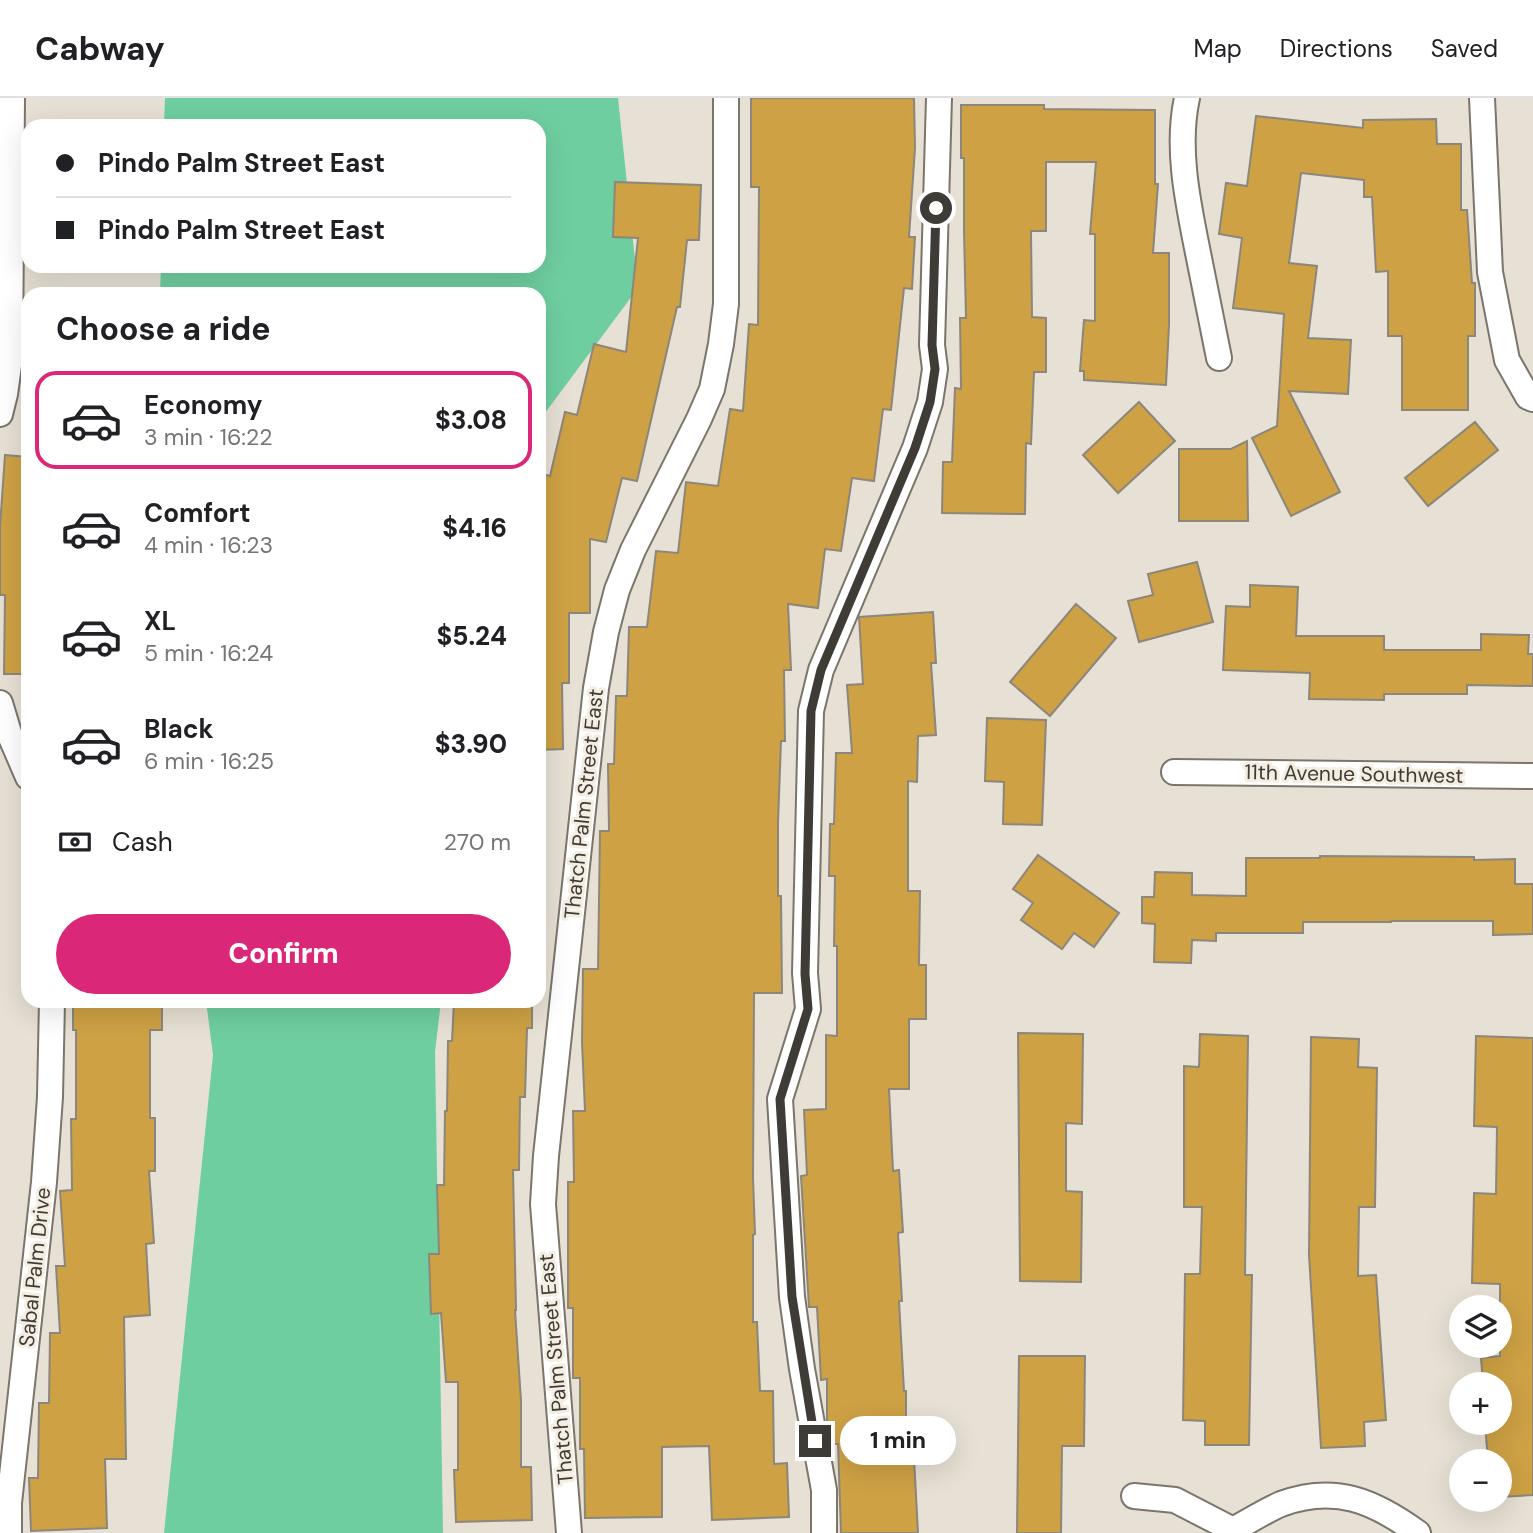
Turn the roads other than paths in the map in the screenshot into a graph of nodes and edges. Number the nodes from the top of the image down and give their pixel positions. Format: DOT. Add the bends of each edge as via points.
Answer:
graph roads {
  1 [pos="12,98"];
  2 [pos="726,98"];
  3 [pos="939,98"];
  4 [pos="1187,98"];
  5 [pos="1482,98"];
  6 [pos="1219,358"];
  7 [pos="1533,400"];
  8 [pos="0,414"];
  9 [pos="0,703"];
  10 [pos="21,761"];
  11 [pos="1174,772"];
  12 [pos="1533,776"];
  13 [pos="52,1008"];
  14 [pos="1134,1496"];
  15 [pos="1232,1531"];
  16 [pos="9,1533"];
  17 [pos="569,1533"];
  18 [pos="824,1533"];
  19 [pos="1418,1533"];
  1 -- 8 [label="street" via="10,358"];
  2 -- 17 [label="street, Thatch Palm Street East" via="726,304 712,389 617,590 596,688 543,1205"];
  3 -- 18 [label="street" via="935,369 930,402 821,670 811,711 808,1009 780,1099 792,1297 824,1490"];
  4 -- 6 [label="street" via="1183,145 1189,207"];
  5 -- 7 [label="street" via="1490,272 1507,360"];
  9 -- 10 [label="street"];
  11 -- 12 [label="street, 11th Avenue Southwest"];
  13 -- 16 [label="street, Sabal Palm Drive" via="44,1182"];
  14 -- 15 [label="street" via="1175,1500"];
  15 -- 19 [label="street" via="1280,1505 1325,1496 1364,1501"];
}
